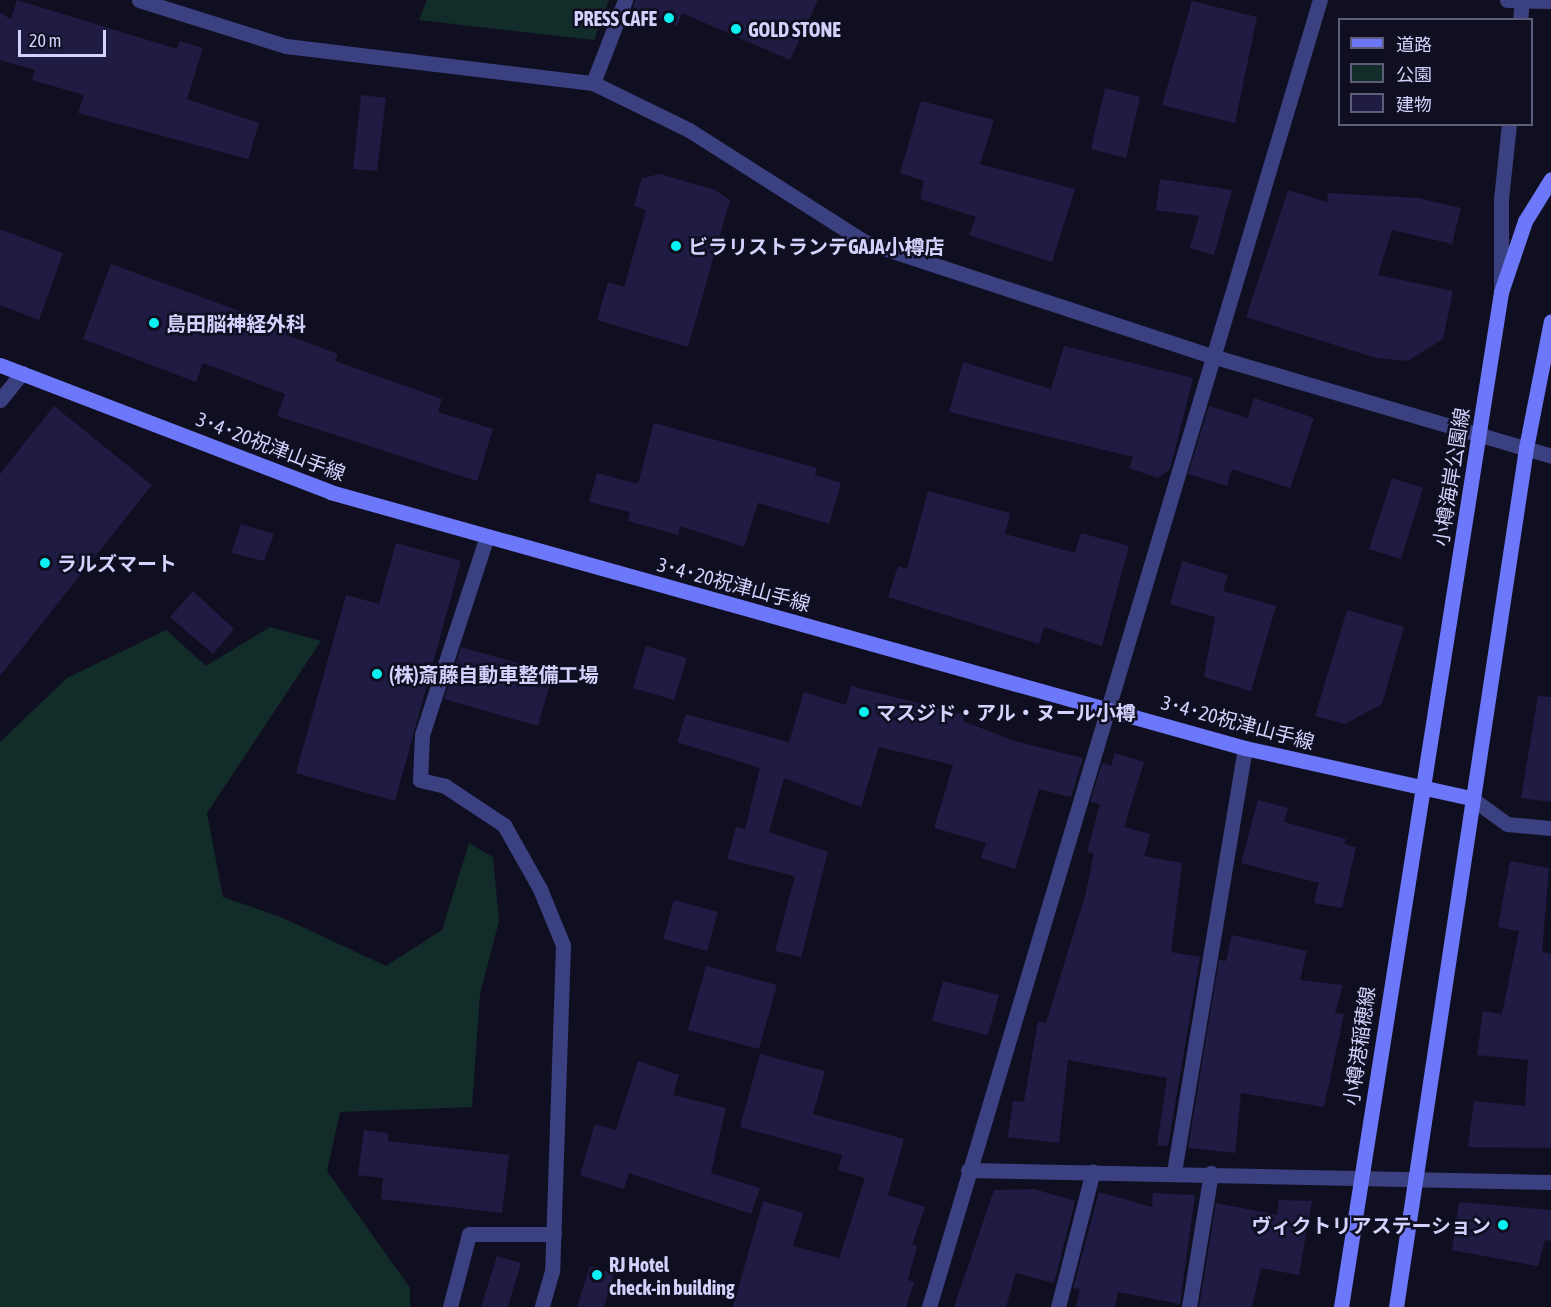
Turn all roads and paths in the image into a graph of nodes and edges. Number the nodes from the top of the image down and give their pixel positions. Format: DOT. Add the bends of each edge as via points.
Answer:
graph roads {
  1 [pos="139,0"];
  2 [pos="625,0"];
  3 [pos="1320,0"];
  4 [pos="1507,0"];
  5 [pos="1522,2"];
  6 [pos="1551,2"];
  7 [pos="1521,18"];
  8 [pos="593,83"];
  9 [pos="1509,126"];
  10 [pos="1551,179"];
  11 [pos="1502,292"];
  12 [pos="1551,321"];
  13 [pos="1212,356"];
  14 [pos="0,364"];
  15 [pos="22,373"];
  16 [pos="0,400"];
  17 [pos="1480,436"];
  18 [pos="1526,448"];
  19 [pos="1551,456"];
  20 [pos="487,536"];
  21 [pos="1106,707"];
  22 [pos="1245,748"];
  23 [pos="1418,791"];
  24 [pos="1471,798"];
  25 [pos="1551,828"];
  26 [pos="968,1170"];
  27 [pos="1093,1172"];
  28 [pos="1174,1172"];
  29 [pos="1210,1173"];
  30 [pos="1361,1177"];
  31 [pos="1417,1178"];
  32 [pos="1551,1182"];
  33 [pos="554,1234"];
  34 [pos="450,1307"];
  35 [pos="542,1307"];
  36 [pos="929,1307"];
  37 [pos="1058,1307"];
  38 [pos="1189,1307"];
  39 [pos="1341,1307"];
  40 [pos="1396,1307"];
  1 -- 8 [label="street" via="286,46"];
  2 -- 8 [label="street"];
  3 -- 13 [label="street"];
  4 -- 5 [label="street"];
  5 -- 6 [label="street"];
  5 -- 7 [label="street"];
  8 -- 13 [label="street" via="688,130 865,242"];
  9 -- 11 [label="street" via="1501,199"];
  10 -- 11 [label="main road, 小樽海岸公園線" via="1525,220"];
  11 -- 17 [label="main road, 小樽海岸公園線"];
  12 -- 18 [label="main road"];
  13 -- 17 [label="street"];
  13 -- 21 [label="street" via="1166,526"];
  14 -- 15 [label="main road, 3･4･20祝津山手線"];
  15 -- 16 [label="street"];
  15 -- 20 [label="main road, 3･4･20祝津山手線" via="330,492"];
  17 -- 18 [label="street"];
  17 -- 23 [label="main road, 小樽海岸公園線"];
  18 -- 19 [label="street"];
  18 -- 24 [label="main road"];
  20 -- 21 [label="main road, 3･4･20祝津山手線"];
  20 -- 33 [label="street" via="422,735 420,780 445,786 504,825 540,889 563,945"];
  21 -- 22 [label="main road, 3･4･20祝津山手線"];
  21 -- 26 [label="street"];
  22 -- 23 [label="main road, 3･4･20祝津山手線"];
  22 -- 28 [label="street"];
  23 -- 24 [label="main road, 3･4･20祝津山手線"];
  23 -- 30 [label="main road, 小樽港稲穂線"];
  24 -- 25 [label="street" via="1507,824"];
  24 -- 31 [label="main road"];
  26 -- 27 [label="street"];
  26 -- 36 [label="street"];
  27 -- 28 [label="street"];
  27 -- 37 [label="street"];
  28 -- 29 [label="street"];
  29 -- 30 [label="street"];
  29 -- 38 [label="street"];
  30 -- 31 [label="street"];
  30 -- 39 [label="main road, 小樽港稲穂線"];
  31 -- 32 [label="street"];
  31 -- 40 [label="main road"];
  33 -- 34 [label="street" via="469,1234"];
  33 -- 35 [label="street"];
}
